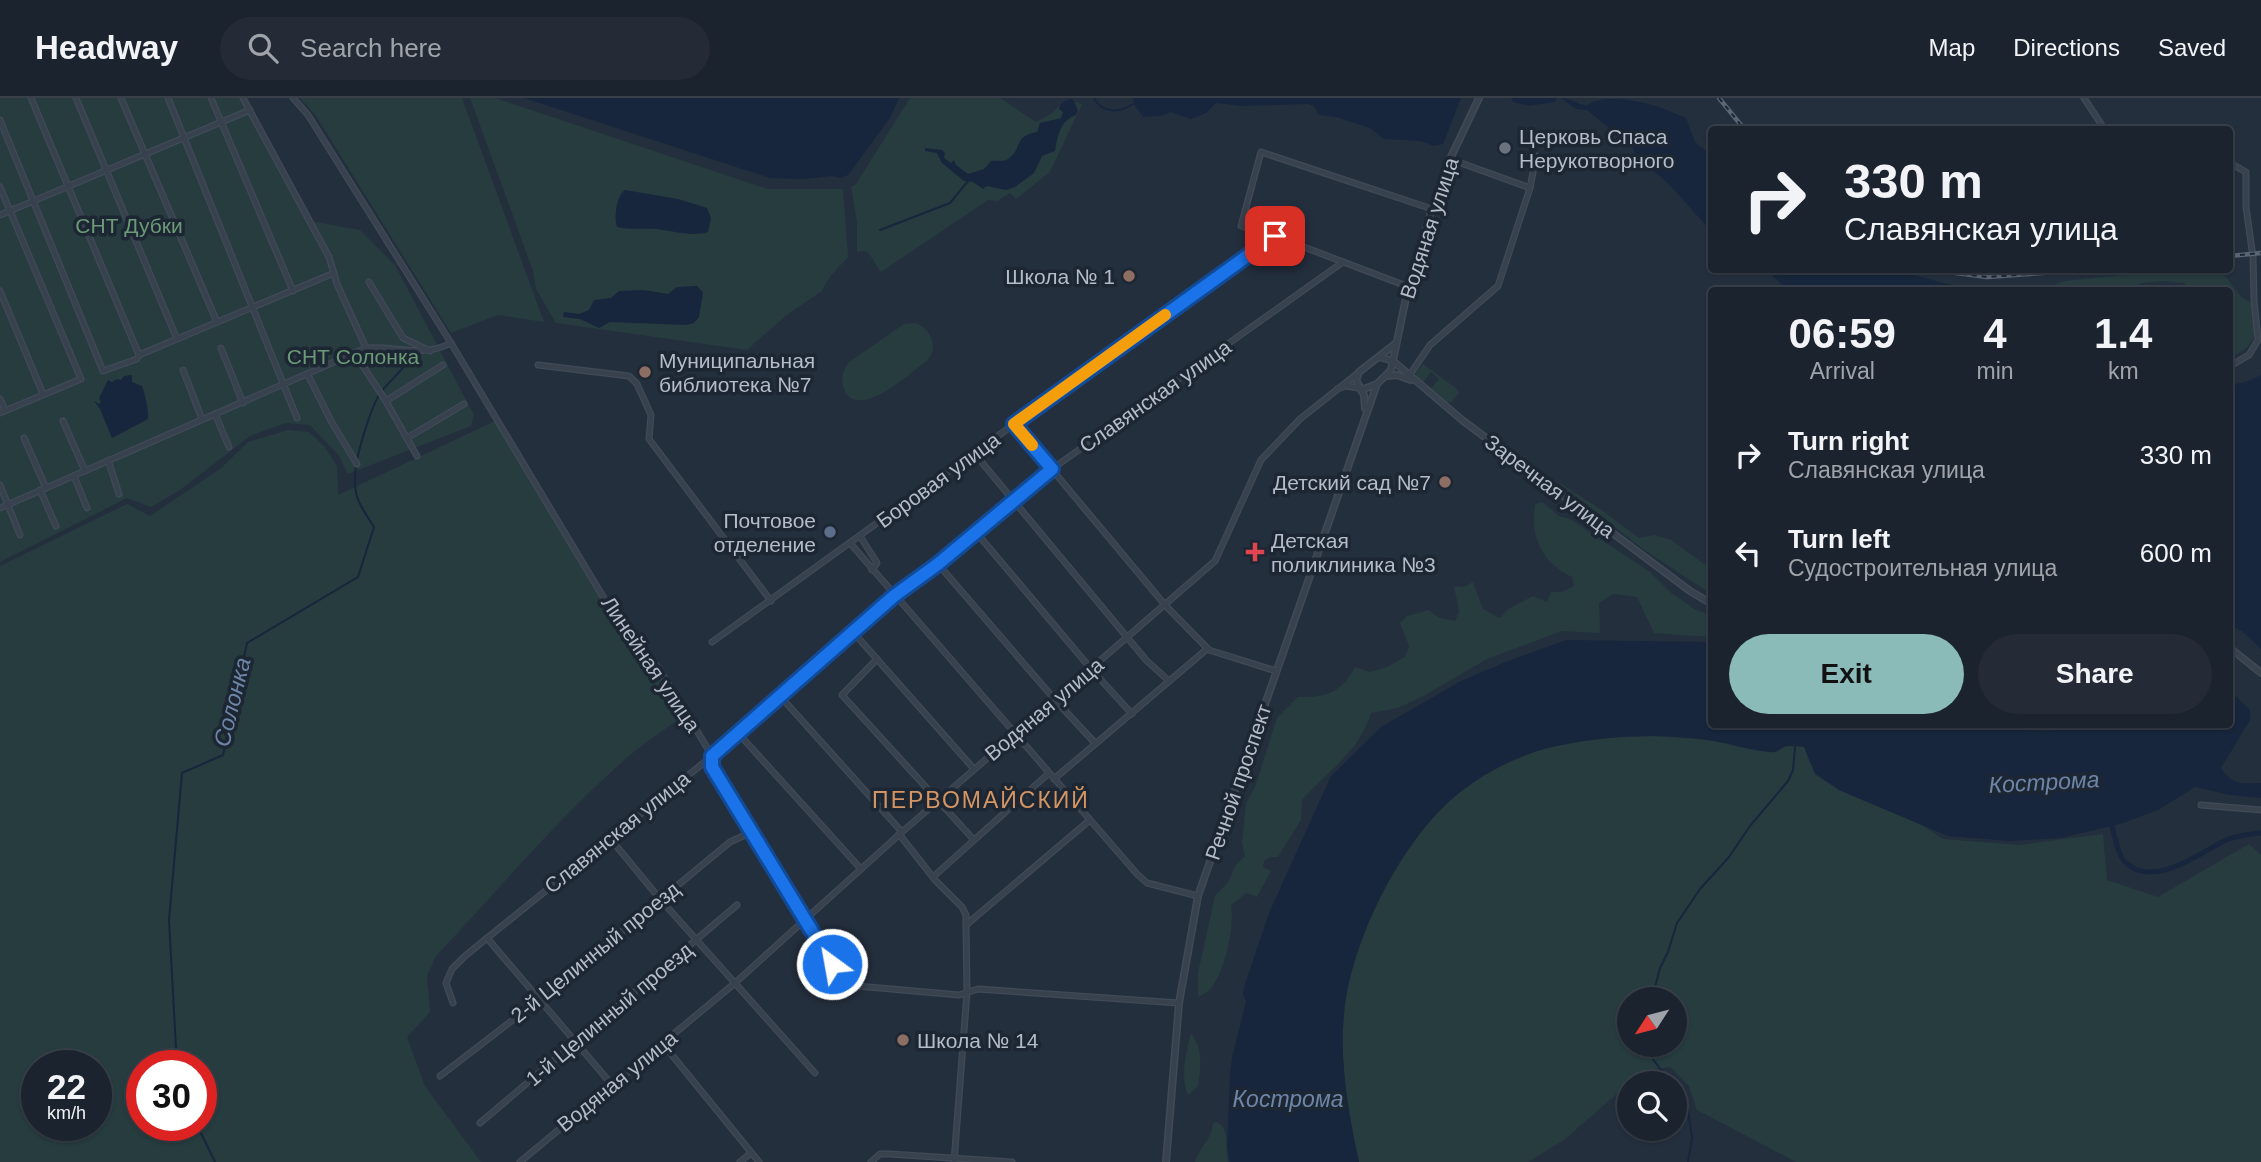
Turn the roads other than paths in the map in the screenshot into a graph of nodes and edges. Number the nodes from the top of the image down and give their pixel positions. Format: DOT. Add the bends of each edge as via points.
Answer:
graph roads {
  1 [pos="31,98"];
  2 [pos="76,98"];
  3 [pos="121,98"];
  4 [pos="168,98"];
  5 [pos="211,98"];
  6 [pos="243,98"];
  7 [pos="293,98"];
  8 [pos="1479,98"];
  9 [pos="2084,98"];
  10 [pos="250,110"];
  11 [pos="0,120"];
  12 [pos="222,122"];
  13 [pos="2102,126"];
  14 [pos="186,138"];
  15 [pos="145,155"];
  16 [pos="1536,156"];
  17 [pos="1450,159"];
  18 [pos="2233,165"];
  19 [pos="107,170"];
  20 [pos="0,187"];
  21 [pos="68,187"];
  22 [pos="1530,188"];
  23 [pos="33,202"];
  24 [pos="1432,209"];
  25 [pos="10,211"];
  26 [pos="0,215"];
  27 [pos="1275,236"];
  28 [pos="1343,262"];
  29 [pos="334,273"];
  30 [pos="369,282"];
  31 [pos="1409,287"];
  32 [pos="0,291"];
  33 [pos="293,291"];
  34 [pos="254,307"];
  35 [pos="217,322"];
  36 [pos="177,339"];
  37 [pos="451,343"];
  38 [pos="1395,344"];
  39 [pos="221,348"];
  40 [pos="366,348"];
  41 [pos="430,351"];
  42 [pos="355,354"];
  43 [pos="139,355"];
  44 [pos="1380,358"];
  45 [pos="1393,361"];
  46 [pos="2233,364"];
  47 [pos="443,365"];
  48 [pos="538,365"];
  49 [pos="183,370"];
  50 [pos="1359,372"];
  51 [pos="308,375"];
  52 [pos="1387,376"];
  53 [pos="1411,378"];
  54 [pos="1377,384"];
  55 [pos="285,385"];
  56 [pos="1336,389"];
  57 [pos="1360,389"];
  58 [pos="43,394"];
  59 [pos="0,399"];
  60 [pos="386,401"];
  61 [pos="243,403"];
  62 [pos="464,404"];
  63 [pos="2,412"];
  64 [pos="215,414"];
  65 [pos="1365,414"];
  66 [pos="297,418"];
  67 [pos="202,419"];
  68 [pos="63,421"];
  69 [pos="1014,424"];
  70 [pos="24,438"];
  71 [pos="407,438"];
  72 [pos="229,447"];
  73 [pos="974,453"];
  74 [pos="417,456"];
  75 [pos="108,460"];
  76 [pos="357,464"];
  77 [pos="1052,469"];
  78 [pos="85,471"];
  79 [pos="74,476"];
  80 [pos="0,485"];
  81 [pos="46,488"];
  82 [pos="40,490"];
  83 [pos="120,495"];
  84 [pos="1013,500"];
  85 [pos="8,504"];
  86 [pos="0,508"];
  87 [pos="87,508"];
  88 [pos="56,526"];
  89 [pos="975,531"];
  90 [pos="20,535"];
  91 [pos="860,536"];
  92 [pos="850,543"];
  93 [pos="938,564"];
  94 [pos="872,570"];
  95 [pos="894,596"];
  96 [pos="771,601"];
  97 [pos="1708,602"];
  98 [pos="1165,604"];
  99 [pos="853,632"];
  100 [pos="1127,638"];
  101 [pos="712,642"];
  102 [pos="1207,649"];
  103 [pos="2233,650"];
  104 [pos="877,659"];
  105 [pos="1092,670"];
  106 [pos="1276,671"];
  107 [pos="2261,673"];
  108 [pos="1169,681"];
  109 [pos="780,696"];
  110 [pos="1056,701"];
  111 [pos="1132,714"];
  112 [pos="738,733"];
  113 [pos="1014,734"];
  114 [pos="1095,743"];
  115 [pos="712,756"];
  116 [pos="974,769"];
  117 [pos="1049,773"];
  118 [pos="1054,779"];
  119 [pos="938,801"];
  120 [pos="2201,805"];
  121 [pos="2261,810"];
  122 [pos="1090,820"];
  123 [pos="752,832"];
  124 [pos="901,833"];
  125 [pos="609,838"];
  126 [pos="974,840"];
  127 [pos="861,869"];
  128 [pos="933,877"];
  129 [pos="1198,896"];
  130 [pos="660,899"];
  131 [pos="737,905"];
  132 [pos="806,921"];
  133 [pos="966,925"];
  134 [pos="487,937"];
  135 [pos="696,939"];
  136 [pos="735,983"];
  137 [pos="967,992"];
  138 [pos="540,999"];
  139 [pos="453,1003"];
  140 [pos="1180,1003"];
  141 [pos="576,1041"];
  142 [pos="663,1044"];
  143 [pos="815,1073"];
  144 [pos="440,1076"];
  145 [pos="613,1086"];
  146 [pos="481,1124"];
  147 [pos="751,1153"];
  148 [pos="954,1160"];
  149 [pos="520,1162"];
  150 [pos="740,1162"];
  151 [pos="759,1162"];
  152 [pos="871,1162"];
  153 [pos="1012,1162"];
  154 [pos="1166,1162"];
  1 -- 21 [label="street"];
  2 -- 19 [label="street"];
  3 -- 15 [label="street"];
  4 -- 14 [label="street"];
  5 -- 12 [label="street"];
  6 -- 10 [label="street"];
  7 -- 37 [label="street, Линейная улица"];
  8 -- 17 [label="street, Водяная улица"];
  9 -- 13 [label="street"];
  10 -- 12 [label="street"];
  10 -- 29 [label="street" via="330,257"];
  11 -- 23 [label="street"];
  12 -- 14 [label="street"];
  12 -- 33 [label="street"];
  14 -- 15 [label="street"];
  14 -- 34 [label="street"];
  15 -- 19 [label="street"];
  15 -- 35 [label="street"];
  16 -- 22 [label="street"];
  17 -- 22 [label="street"];
  17 -- 24 [label="street, Водяная улица"];
  18 -- 46 [label="street" via="2246,172 2258,340 2249,355"];
  19 -- 21 [label="street"];
  19 -- 36 [label="street"];
  20 -- 25 [label="street"];
  21 -- 23 [label="street"];
  21 -- 43 [label="street"];
  22 -- 53 [label="street" via="1498,286 1430,345"];
  23 -- 25 [label="street"];
  23 -- 43 [label="street" via="100,368 105,371"];
  24 -- 27 [label="street" via="1261,152 1241,226"];
  24 -- 31 [label="street, Водяная улица"];
  25 -- 26 [label="street"];
  25 -- 58 [label="street" via="81,379"];
  27 -- 28 [label="street"];
  27 -- 69 [label="street, Боровая улица"];
  28 -- 31 [label="street"];
  28 -- 77 [label="street, Славянская улица"];
  29 -- 33 [label="street"];
  29 -- 40 [label="street"];
  30 -- 41 [label="street" via="403,338"];
  31 -- 38 [label="street, Водяная улица"];
  32 -- 58 [label="street"];
  33 -- 34 [label="street"];
  34 -- 35 [label="street"];
  34 -- 55 [label="street"];
  35 -- 36 [label="street"];
  36 -- 43 [label="street"];
  37 -- 41 [label="street"];
  37 -- 115 [label="street, Линейная улица" via="606,600 659,669"];
  38 -- 44 [label="street"];
  38 -- 45 [label="street, Водяная улица"];
  39 -- 61 [label="street"];
  40 -- 41 [label="street"];
  40 -- 42 [label="street"];
  42 -- 51 [label="street"];
  42 -- 60 [label="street"];
  44 -- 45 [label="street"];
  44 -- 50 [label="street"];
  45 -- 52 [label="street, Водяная улица"];
  45 -- 53 [label="street, Заречная улица"];
  47 -- 60 [label="street"];
  48 -- 96 [label="street" via="629,376 638,384 651,415 649,439"];
  49 -- 67 [label="street"];
  50 -- 56 [label="street, Водяная улица"];
  50 -- 57 [label="street"];
  51 -- 55 [label="street"];
  51 -- 76 [label="street"];
  52 -- 53 [label="street"];
  52 -- 54 [label="street"];
  53 -- 97 [label="street, Заречная улица"];
  54 -- 57 [label="street"];
  54 -- 65 [label="street, Речной проспект"];
  55 -- 61 [label="street"];
  55 -- 66 [label="street"];
  56 -- 57 [label="street"];
  56 -- 98 [label="street, Водяная улица" via="1261,460 1215,561"];
  57 -- 65 [label="street"];
  58 -- 63 [label="street"];
  59 -- 63 [label="street"];
  60 -- 71 [label="street"];
  61 -- 64 [label="street"];
  62 -- 71 [label="street"];
  64 -- 67 [label="street"];
  64 -- 72 [label="street"];
  65 -- 106 [label="street, Речной проспект"];
  67 -- 75 [label="street"];
  68 -- 78 [label="street"];
  69 -- 73 [label="street, Боровая улица"];
  69 -- 77 [label="street"];
  70 -- 81 [label="street"];
  71 -- 74 [label="street"];
  73 -- 84 [label="street"];
  73 -- 91 [label="street, Боровая улица"];
  75 -- 78 [label="street"];
  75 -- 83 [label="street"];
  77 -- 84 [label="street, Славянская улица"];
  77 -- 98 [label="street"];
  78 -- 79 [label="street"];
  79 -- 81 [label="street"];
  79 -- 87 [label="street"];
  80 -- 85 [label="street"];
  81 -- 82 [label="street"];
  82 -- 85 [label="street"];
  82 -- 88 [label="street"];
  84 -- 89 [label="street, Славянская улица"];
  84 -- 100 [label="street"];
  85 -- 86 [label="street"];
  85 -- 90 [label="street"];
  89 -- 93 [label="street, Славянская улица"];
  89 -- 105 [label="street"];
  91 -- 92 [label="street, Боровая улица"];
  91 -- 94 [label="street" via="876,559"];
  92 -- 94 [label="street"];
  92 -- 96 [label="street, Боровая улица"];
  93 -- 95 [label="street, Славянская улица"];
  93 -- 110 [label="street"];
  94 -- 95 [label="street"];
  95 -- 99 [label="street, Славянская улица"];
  95 -- 113 [label="street"];
  96 -- 101 [label="street, Боровая улица"];
  98 -- 100 [label="street, Водяная улица"];
  98 -- 102 [label="street"];
  99 -- 104 [label="street"];
  99 -- 109 [label="street, Славянская улица"];
  100 -- 105 [label="street, Водяная улица"];
  100 -- 108 [label="street"];
  102 -- 106 [label="street"];
  102 -- 108 [label="street"];
  103 -- 107 [label="street"];
  104 -- 116 [label="street"];
  104 -- 119 [label="street" via="842,695"];
  105 -- 110 [label="street, Водяная улица"];
  105 -- 111 [label="street"];
  106 -- 129 [label="street, Речной проспект"];
  108 -- 111 [label="street"];
  109 -- 112 [label="street, Славянская улица"];
  109 -- 124 [label="street"];
  110 -- 113 [label="street, Водяная улица"];
  110 -- 114 [label="street"];
  111 -- 114 [label="street"];
  112 -- 115 [label="street, Славянская улица"];
  112 -- 127 [label="street"];
  113 -- 116 [label="street, Водяная улица"];
  113 -- 117 [label="street"];
  114 -- 118 [label="street"];
  115 -- 123 [label="street, Линейная улица" via="712,767"];
  115 -- 125 [label="street, Славянская улица"];
  116 -- 119 [label="street, Водяная улица"];
  117 -- 118 [label="street"];
  117 -- 126 [label="street"];
  118 -- 122 [label="street"];
  119 -- 124 [label="street, Водяная улица"];
  119 -- 126 [label="street"];
  120 -- 121 [label="street"];
  122 -- 129 [label="street" via="1147,883"];
  122 -- 133 [label="street"];
  123 -- 130 [label="street, 2-й Целинный проезд" via="730,842"];
  123 -- 132 [label="street, Линейная улица"];
  124 -- 127 [label="street, Водяная улица"];
  124 -- 128 [label="street"];
  125 -- 130 [label="street"];
  125 -- 134 [label="street, Славянская улица"];
  126 -- 128 [label="street"];
  127 -- 132 [label="street, Водяная улица"];
  128 -- 133 [label="street" via="962,907"];
  129 -- 140 [label="street, Речной проспект"];
  130 -- 135 [label="street"];
  130 -- 138 [label="street, 2-й Целинный проезд"];
  131 -- 135 [label="street, 1-й Целинный проезд"];
  132 -- 136 [label="street, Водяная улица"];
  132 -- 137 [label="street, Линейная улица" via="846,985"];
  133 -- 137 [label="street"];
  134 -- 138 [label="street"];
  134 -- 139 [label="street, Славянская улица" via="452,969 446,983"];
  135 -- 136 [label="street"];
  135 -- 141 [label="street, 1-й Целинный проезд"];
  136 -- 142 [label="street, Водяная улица"];
  136 -- 143 [label="street"];
  137 -- 140 [label="street, Линейная улица" via="978,989"];
  137 -- 148 [label="street"];
  138 -- 141 [label="street"];
  138 -- 144 [label="street, 2-й Целинный проезд"];
  140 -- 154 [label="street, Речной проспект"];
  141 -- 145 [label="street"];
  141 -- 146 [label="street, 1-й Целинный проезд"];
  142 -- 145 [label="street, Водяная улица"];
  142 -- 147 [label="street"];
  145 -- 149 [label="street, Водяная улица"];
  147 -- 150 [label="street"];
  147 -- 151 [label="street"];
  148 -- 152 [label="street" via="880,1154"];
  148 -- 153 [label="street"];
}
